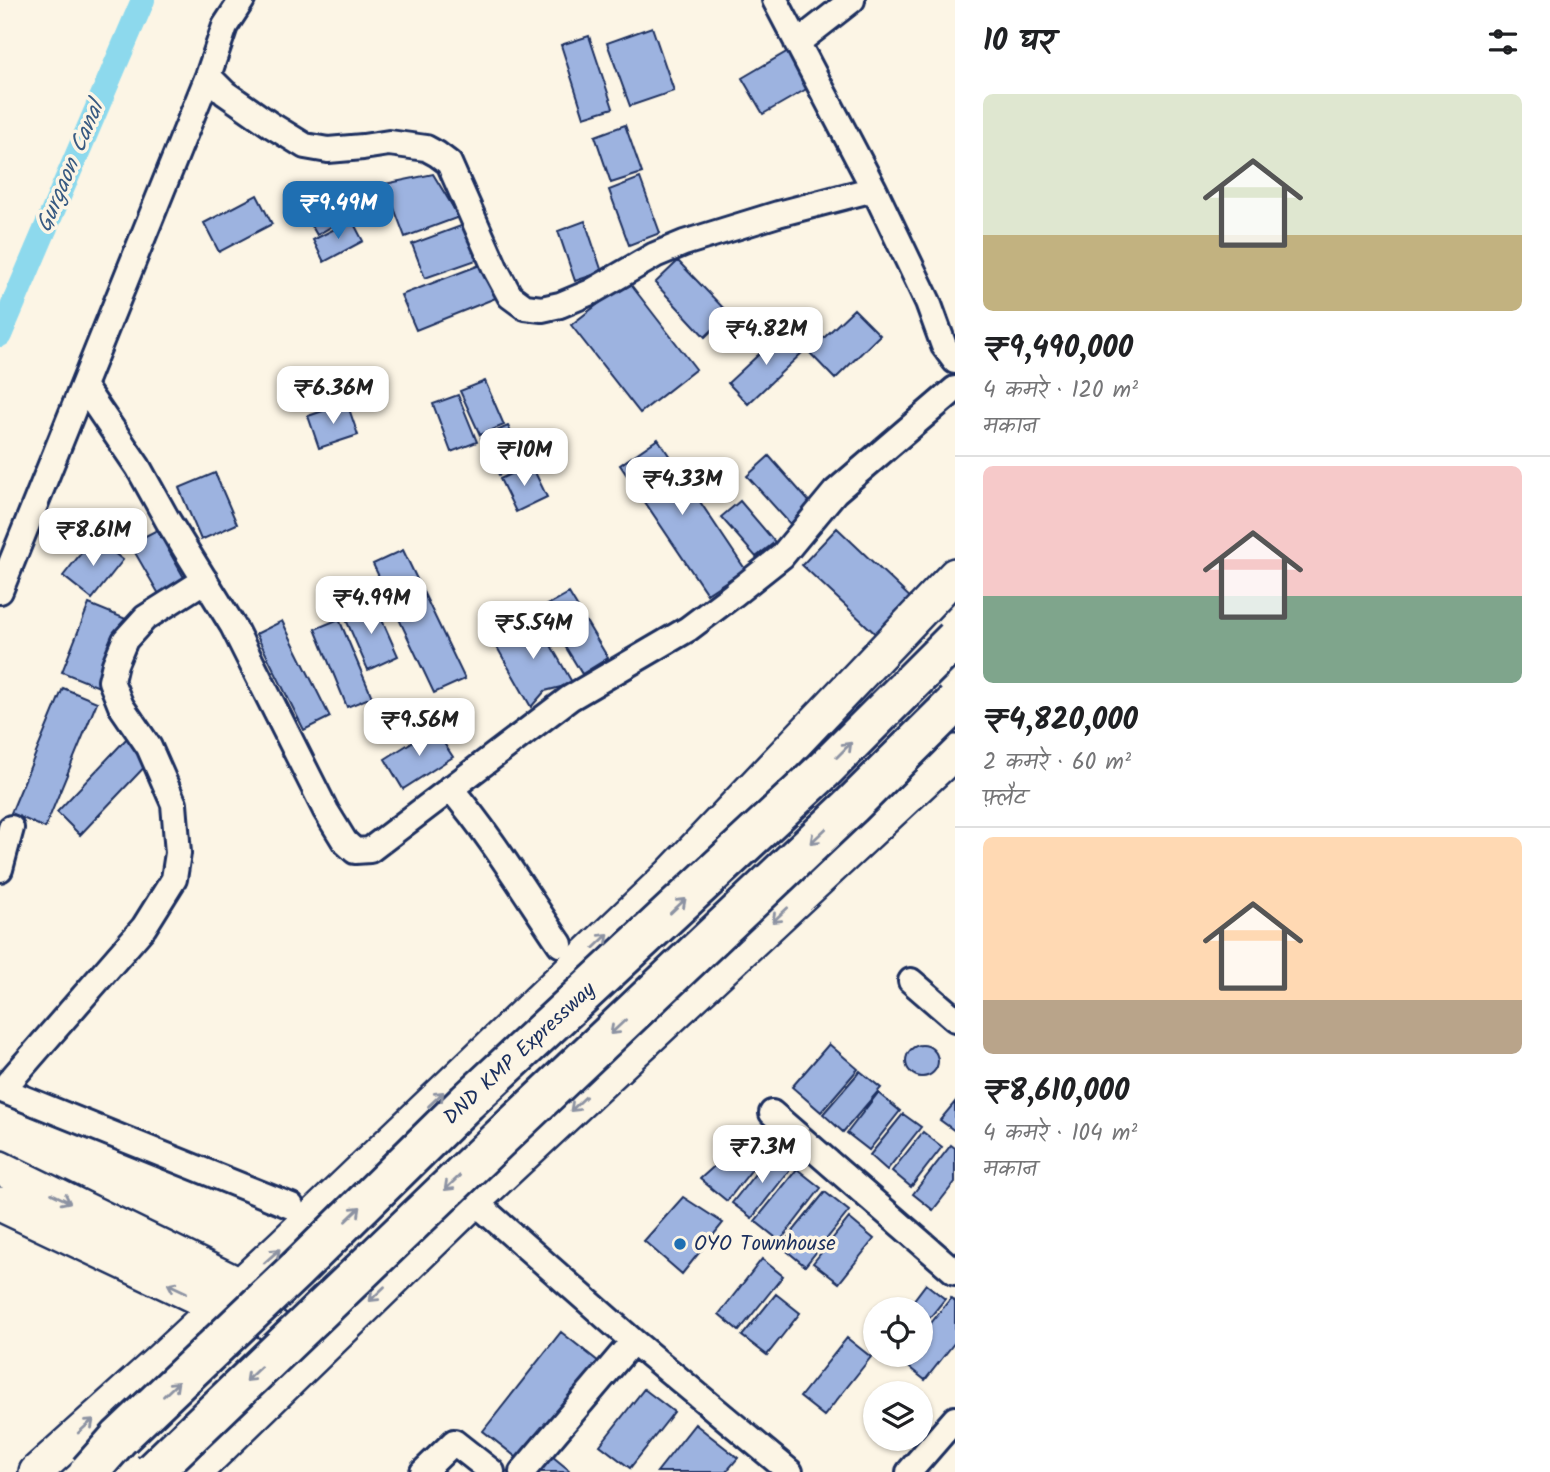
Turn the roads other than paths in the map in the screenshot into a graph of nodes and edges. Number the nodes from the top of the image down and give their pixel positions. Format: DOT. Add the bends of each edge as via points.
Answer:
graph roads {
  1 [pos="242,0"];
  2 [pos="775,0"];
  3 [pos="852,0"];
  4 [pos="797,43"];
  5 [pos="208,76"];
  6 [pos="874,189"];
  7 [pos="955,361"];
  8 [pos="83,386"];
  9 [pos="955,389"];
  10 [pos="955,575"];
  11 [pos="205,580"];
  12 [pos="0,591"];
  13 [pos="955,639"];
  14 [pos="955,703"];
  15 [pos="955,752"];
  16 [pos="450,788"];
  17 [pos="11,828"];
  18 [pos="0,869"];
  19 [pos="561,944"];
  20 [pos="911,981"];
  21 [pos="955,1020"];
  22 [pos="1,1089"];
  23 [pos="772,1113"];
  24 [pos="0,1168"];
  25 [pos="474,1201"];
  26 [pos="0,1204"];
  27 [pos="291,1206"];
  28 [pos="955,1272"];
  29 [pos="233,1299"];
  30 [pos="633,1341"];
  31 [pos="314,1355"];
  32 [pos="955,1419"];
  33 [pos="36,1472"];
  34 [pos="89,1472"];
  35 [pos="152,1472"];
  36 [pos="195,1472"];
  37 [pos="423,1472"];
  38 [pos="492,1472"];
  39 [pos="522,1472"];
  40 [pos="790,1472"];
  41 [pos="909,1472"];
  1 -- 5 [label="street" via="225,26"];
  2 -- 4 [label="street"];
  3 -- 4 [label="street"];
  4 -- 6 [label="street"];
  5 -- 6 [label="street" via="225,93 305,146 328,150 389,143 437,154 449,163 510,296 525,307 560,305 684,243"];
  5 -- 8 [label="street"];
  6 -- 7 [label="street" via="944,346"];
  8 -- 11 [label="street"];
  8 -- 12 [label="street"];
  9 -- 16 [label="street" via="835,492 782,556 733,595 688,629 570,698"];
  29 -- 10 [label="street, one-way" via="669,876"];
  11 -- 16 [label="street" via="327,811 355,851 370,850"];
  11 -- 22 [label="street" via="145,618 125,640 111,681 121,706 149,747 174,804 178,853 174,878 144,927"];
  34 -- 13 [label="highway, DND KMP Expressway, one-way, bridge" via="467,1102 823,771"];
  14 -- 35 [label="highway, one-way, bridge"];
  15 -- 25 [label="street, one-way"];
  16 -- 19 [label="street"];
  17 -- 18 [label="street"];
  20 -- 21 [label="street"];
  22 -- 27 [label="street"];
  23 -- 28 [label="street"];
  24 -- 29 [label="street, one-way"];
  25 -- 30 [label="street"];
  25 -- 31 [label="street, one-way"];
  29 -- 26 [label="street, one-way"];
  29 -- 31 [label="street"];
  33 -- 29 [label="street, one-way"];
  30 -- 39 [label="street"];
  30 -- 40 [label="street"];
  31 -- 36 [label="street"];
  32 -- 41 [label="street"];
  37 -- 38 [label="street" via="454,1442"];
}
